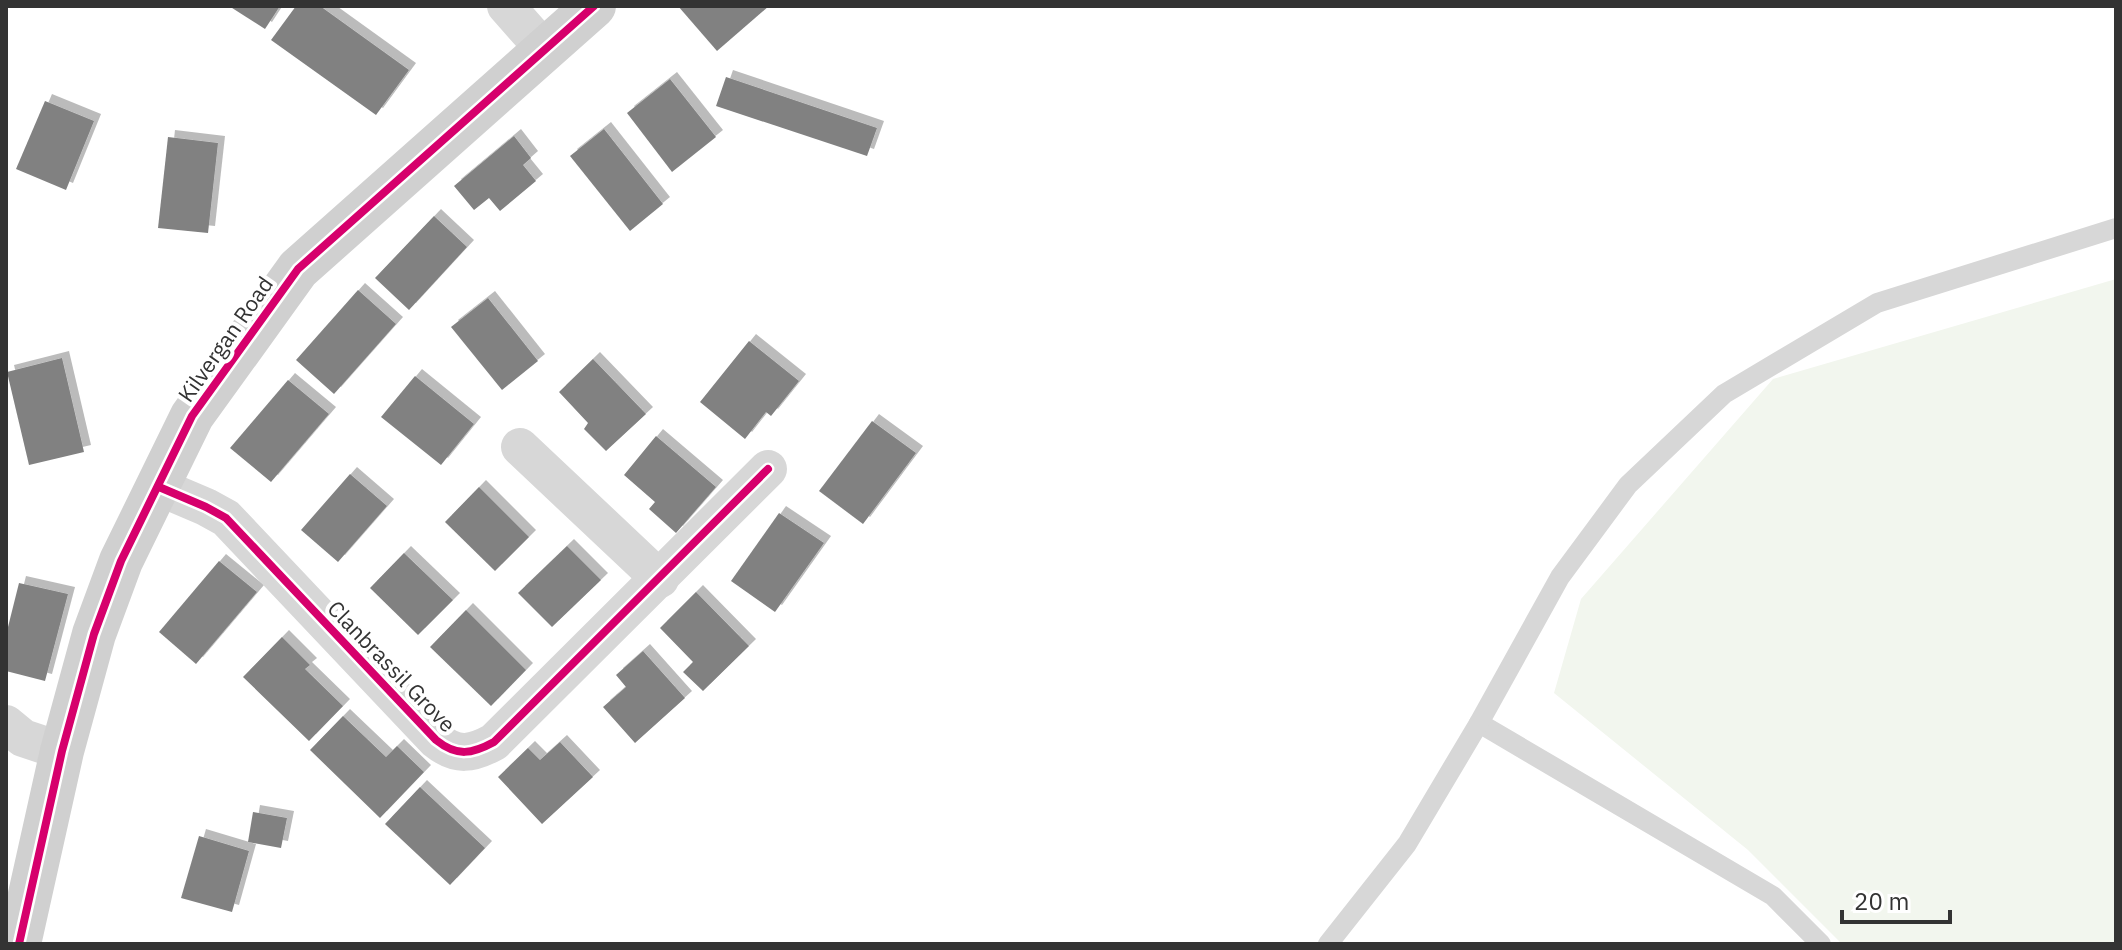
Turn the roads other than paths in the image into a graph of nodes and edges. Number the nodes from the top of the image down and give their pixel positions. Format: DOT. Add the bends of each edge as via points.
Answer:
graph roads {
  1 [pos="506,6"];
  2 [pos="594,6"];
  3 [pos="545,50"];
  4 [pos="2116,228"];
  5 [pos="520,447"];
  6 [pos="768,469"];
  7 [pos="159,487"];
  8 [pos="660,579"];
  9 [pos="1479,723"];
  10 [pos="6,724"];
  11 [pos="62,751"];
  12 [pos="19,944"];
  13 [pos="1328,944"];
  14 [pos="1821,944"];
  1 -- 3 [label="street"];
  2 -- 3 [label="street, Kilvergan Road"];
  3 -- 7 [label="street, Kilvergan Road" via="298,269 192,416"];
  4 -- 9 [label="lane" via="1877,303 1724,394 1628,485 1568,565"];
  5 -- 8 [label="street"];
  6 -- 8 [label="street, Clanbrassil Grove"];
  7 -- 8 [label="street, Clanbrassil Grove" via="226,518 448,750 479,750 494,742"];
  7 -- 11 [label="street, Kilvergan Road" via="121,561 94,634"];
  9 -- 13 [label="lane" via="1407,844"];
  9 -- 14 [label="lane" via="1773,896"];
  10 -- 11 [label="street" via="23,738"];
  11 -- 12 [label="street, Kilvergan Road"];
}
